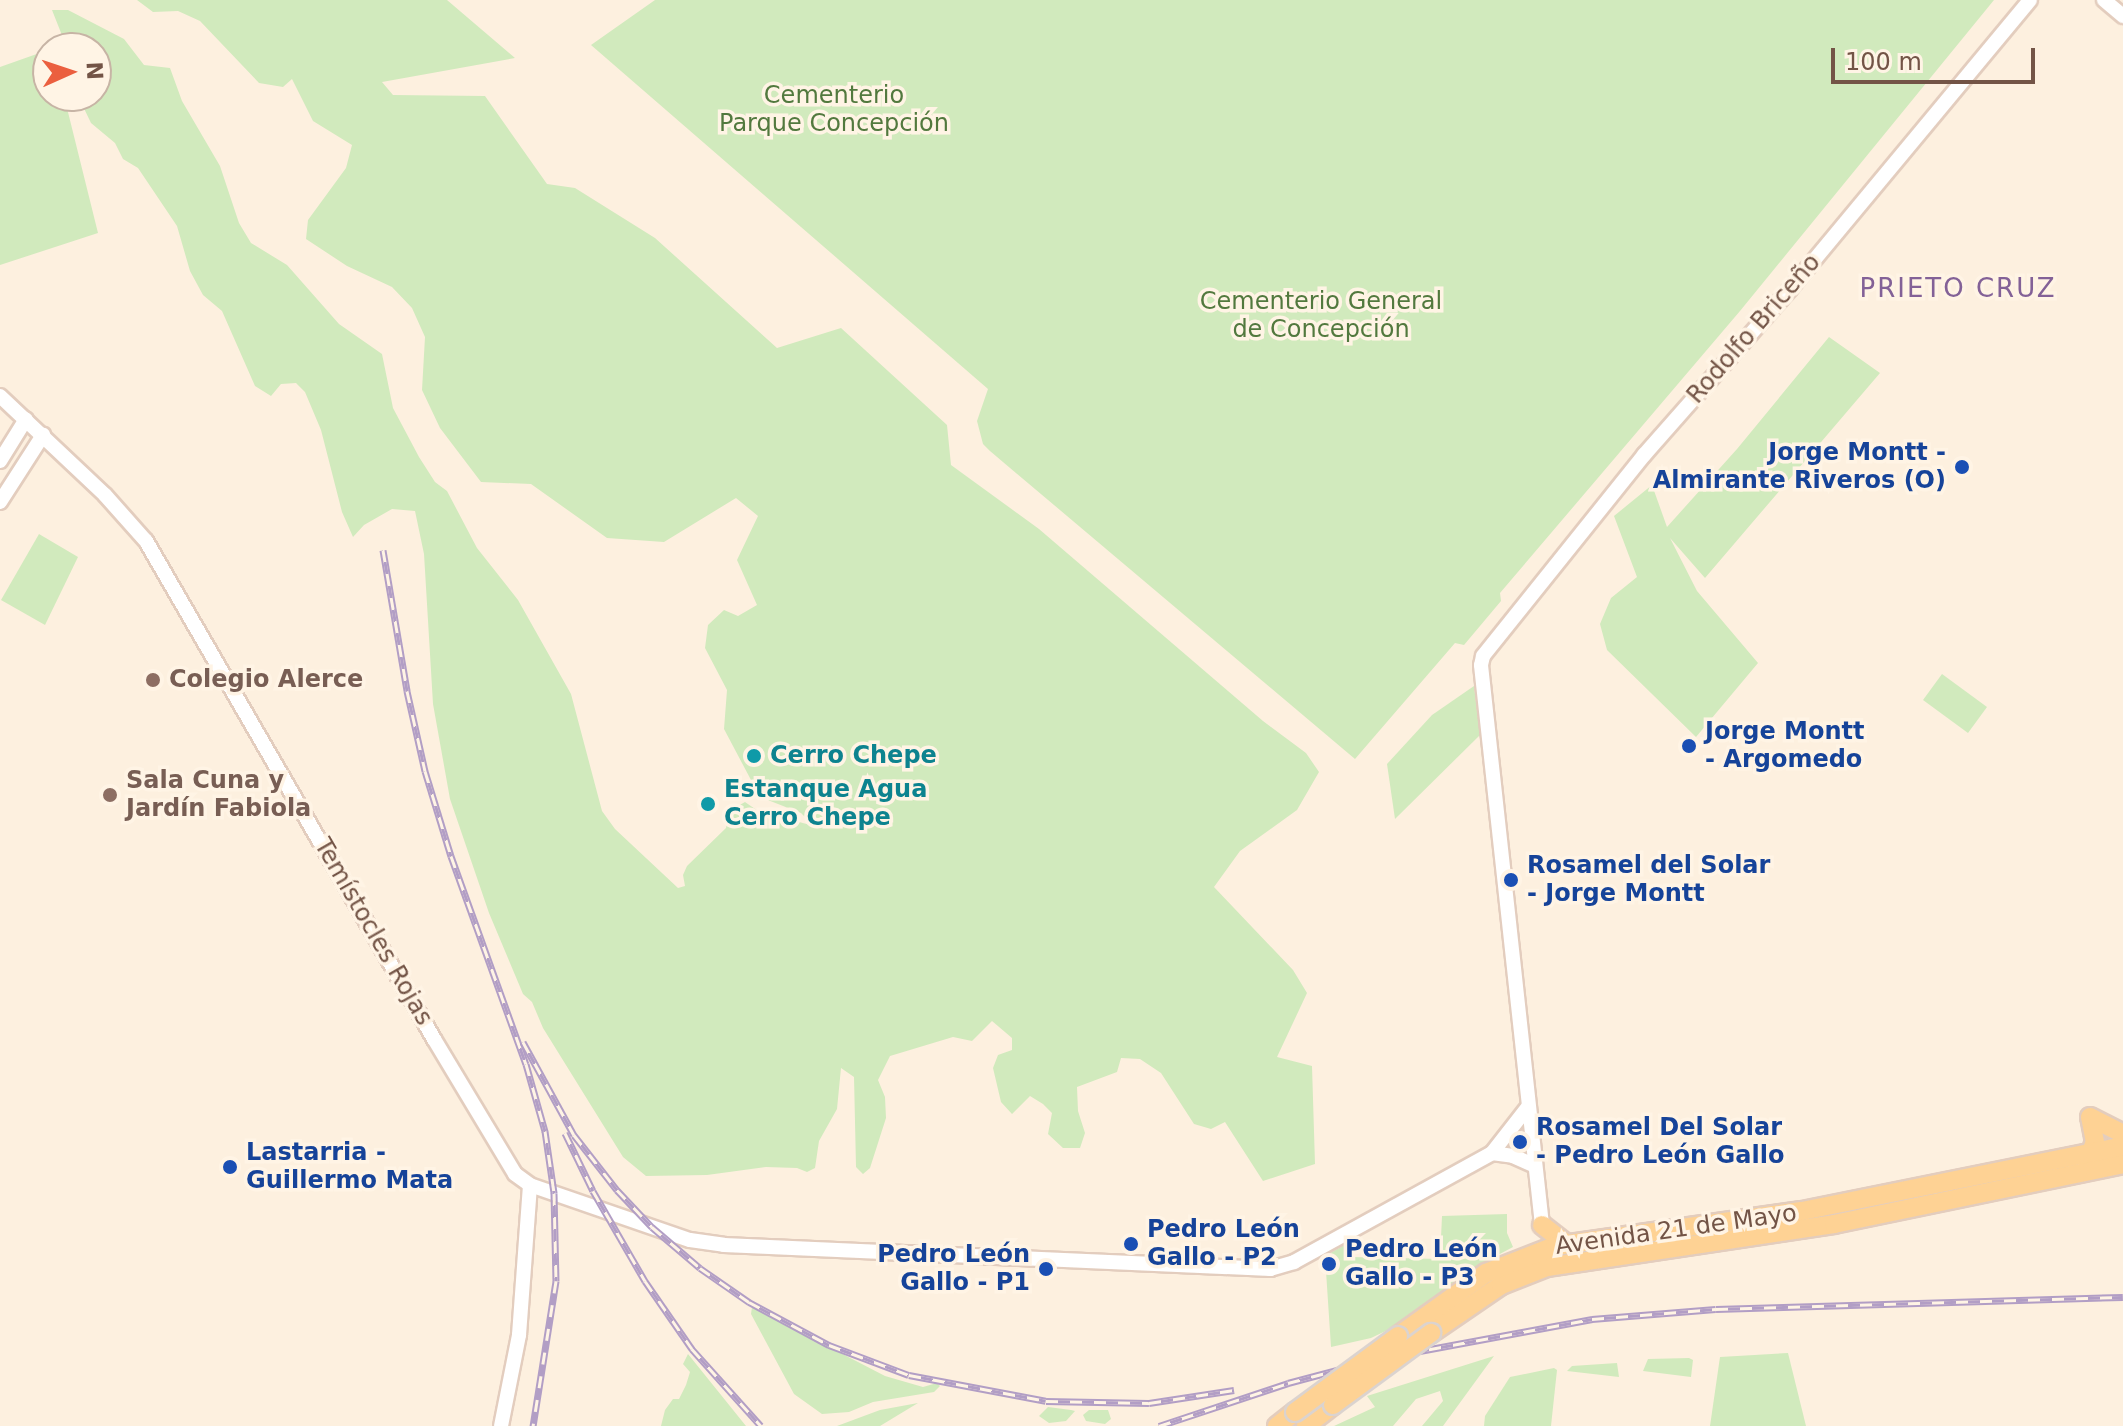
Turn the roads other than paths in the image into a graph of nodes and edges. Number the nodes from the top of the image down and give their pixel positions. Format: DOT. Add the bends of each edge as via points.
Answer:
graph roads {
  1 [pos="2030,0"];
  2 [pos="2104,0"];
  3 [pos="2123,16"];
  4 [pos="0,396"];
  5 [pos="26,419"];
  6 [pos="43,435"];
  7 [pos="0,461"];
  8 [pos="0,502"];
  9 [pos="1528,1107"];
  10 [pos="2123,1134"];
  11 [pos="2123,1146"];
  12 [pos="2093,1151"];
  13 [pos="1492,1153"];
  14 [pos="2123,1164"];
  15 [pos="1535,1166"];
  16 [pos="2075,1174"];
  17 [pos="530,1185"];
  18 [pos="1542,1225"];
  19 [pos="1566,1244"];
  20 [pos="1532,1253"];
  21 [pos="1301,1419"];
  22 [pos="501,1426"];
  23 [pos="1277,1426"];
  1 -- 9 [label="street, Rodolfo Briceño" via="1644,455 1482,660"];
  2 -- 3 [label="street"];
  4 -- 5 [label="street, Temístocles Rojas"];
  5 -- 6 [label="street, Temístocles Rojas"];
  5 -- 7 [label="street"];
  6 -- 8 [label="street"];
  6 -- 17 [label="street, Temístocles Rojas" via="146,541 512,1169"];
  9 -- 13 [label="street"];
  9 -- 15 [label="street"];
  10 -- 12 [label="main road" via="2090,1117"];
  11 -- 12 [label="main road, Avenida 21 de Mayo"];
  12 -- 16 [label="main road"];
  12 -- 19 [label="main road, Avenida 21 de Mayo" via="1761,1219"];
  13 -- 15 [label="street"];
  13 -- 17 [label="street" via="1294,1262 1270,1269 711,1244"];
  14 -- 16 [label="main road, Avenida 21 de Mayo"];
  15 -- 18 [label="street"];
  16 -- 21 [label="main road, Avenida 21 de Mayo, bridge" via="1834,1224 1547,1267 1501,1285 1333,1405"];
  17 -- 22 [label="street" via="522,1312"];
  18 -- 19 [label="main road"];
  18 -- 20 [label="main road"];
  19 -- 20 [label="main road, Avenida 21 de Mayo"];
  20 -- 21 [label="main road, Avenida 21 de Mayo, bridge" via="1486,1273 1398,1336"];
  21 -- 23 [label="main road, Avenida 21 de Mayo"];
}
